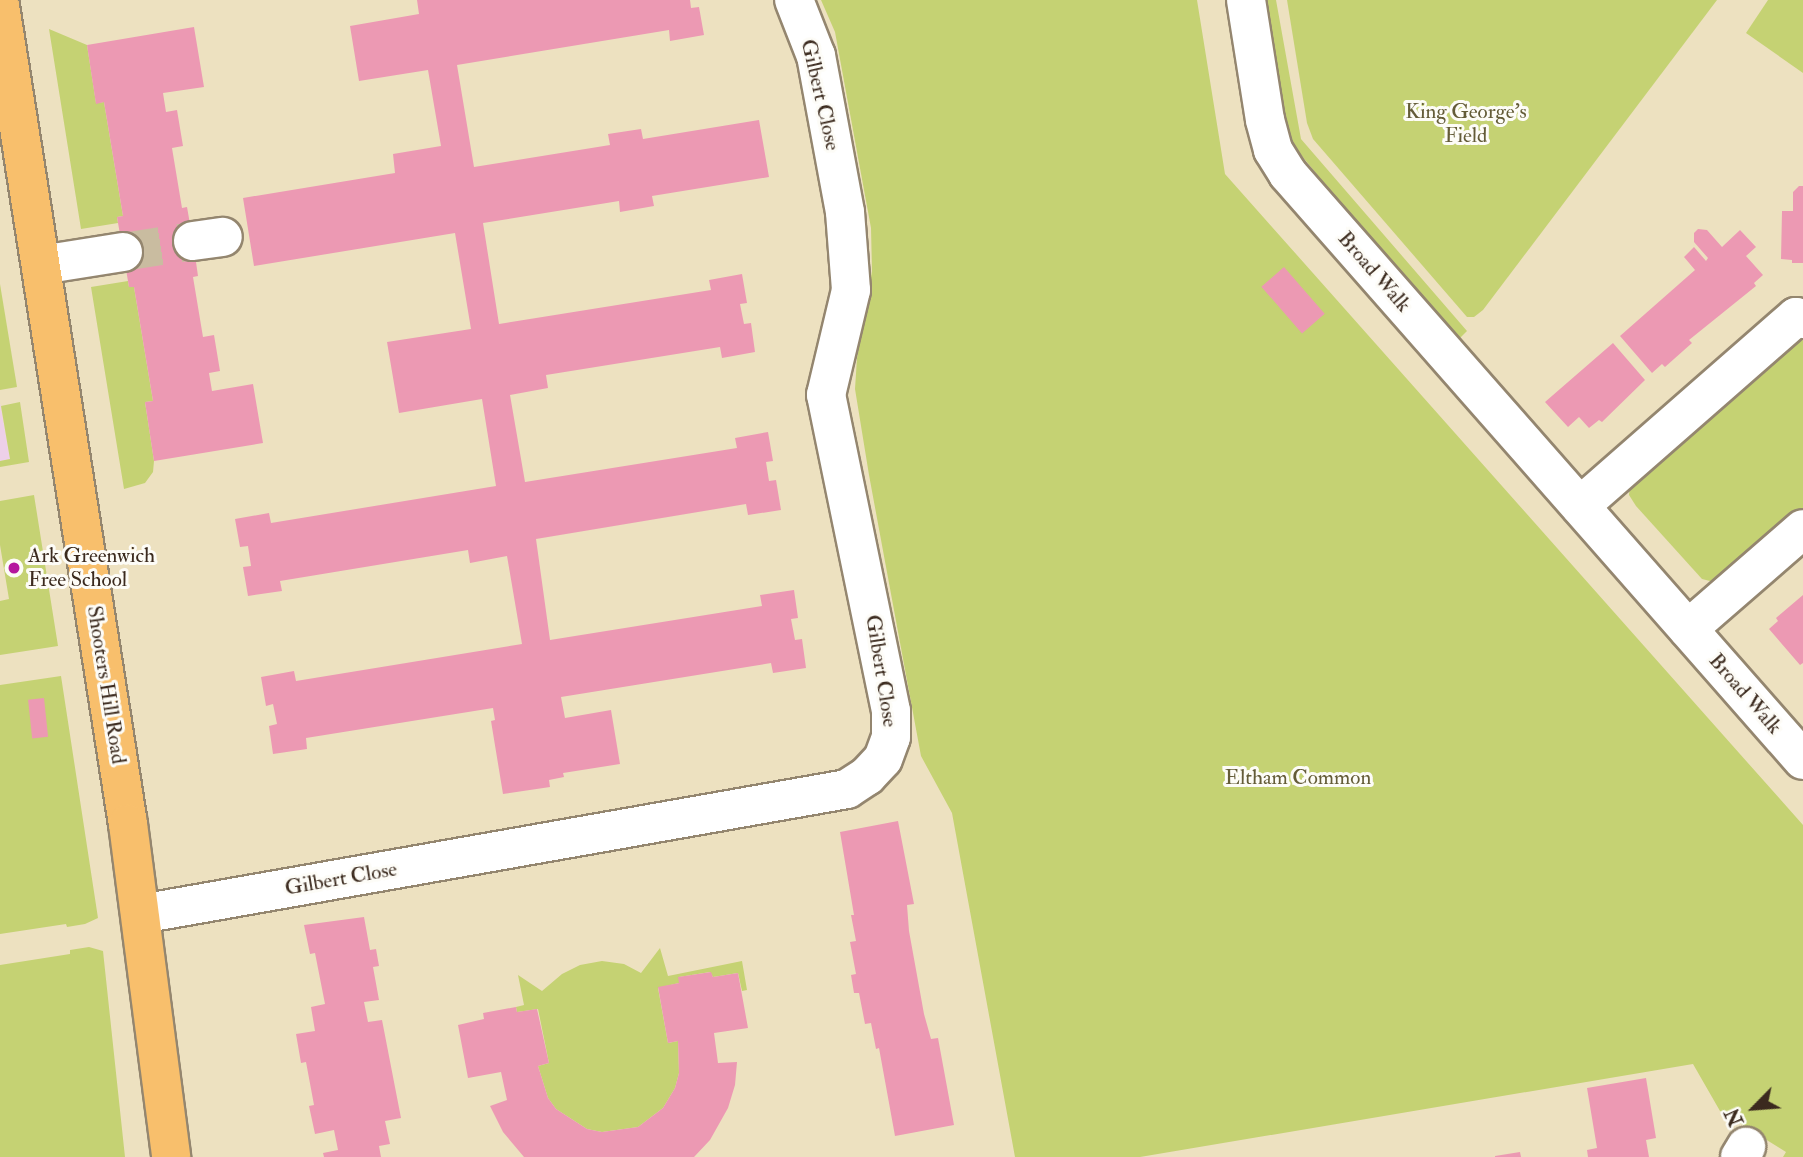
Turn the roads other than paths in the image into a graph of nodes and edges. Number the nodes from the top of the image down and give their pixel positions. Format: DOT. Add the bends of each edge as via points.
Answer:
graph roads {
  1 [pos="794,0"];
  2 [pos="1246,0"];
  3 [pos="0,6"];
  4 [pos="123,252"];
  5 [pos="41,265"];
  6 [pos="1803,319"];
  7 [pos="1580,506"];
  8 [pos="1803,529"];
  9 [pos="1688,629"];
  10 [pos="1803,760"];
  11 [pos="141,914"];
  12 [pos="171,1157"];
  1 -- 11 [label="street, Gilbert Close" via="816,56 845,212 851,290 826,395 891,711 891,737 883,759 848,789"];
  2 -- 7 [label="street, Broad Walk" via="1265,120 1273,150 1288,174"];
  3 -- 5 [label="main road, Shooters Hill Road"];
  4 -- 5 [label="street"];
  5 -- 11 [label="main road, Shooters Hill Road"];
  6 -- 7 [label="street" via="1796,317"];
  7 -- 9 [label="street, Broad Walk"];
  8 -- 9 [label="street"];
  9 -- 10 [label="street, Broad Walk"];
  11 -- 12 [label="main road, Shooters Hill Road"];
}
